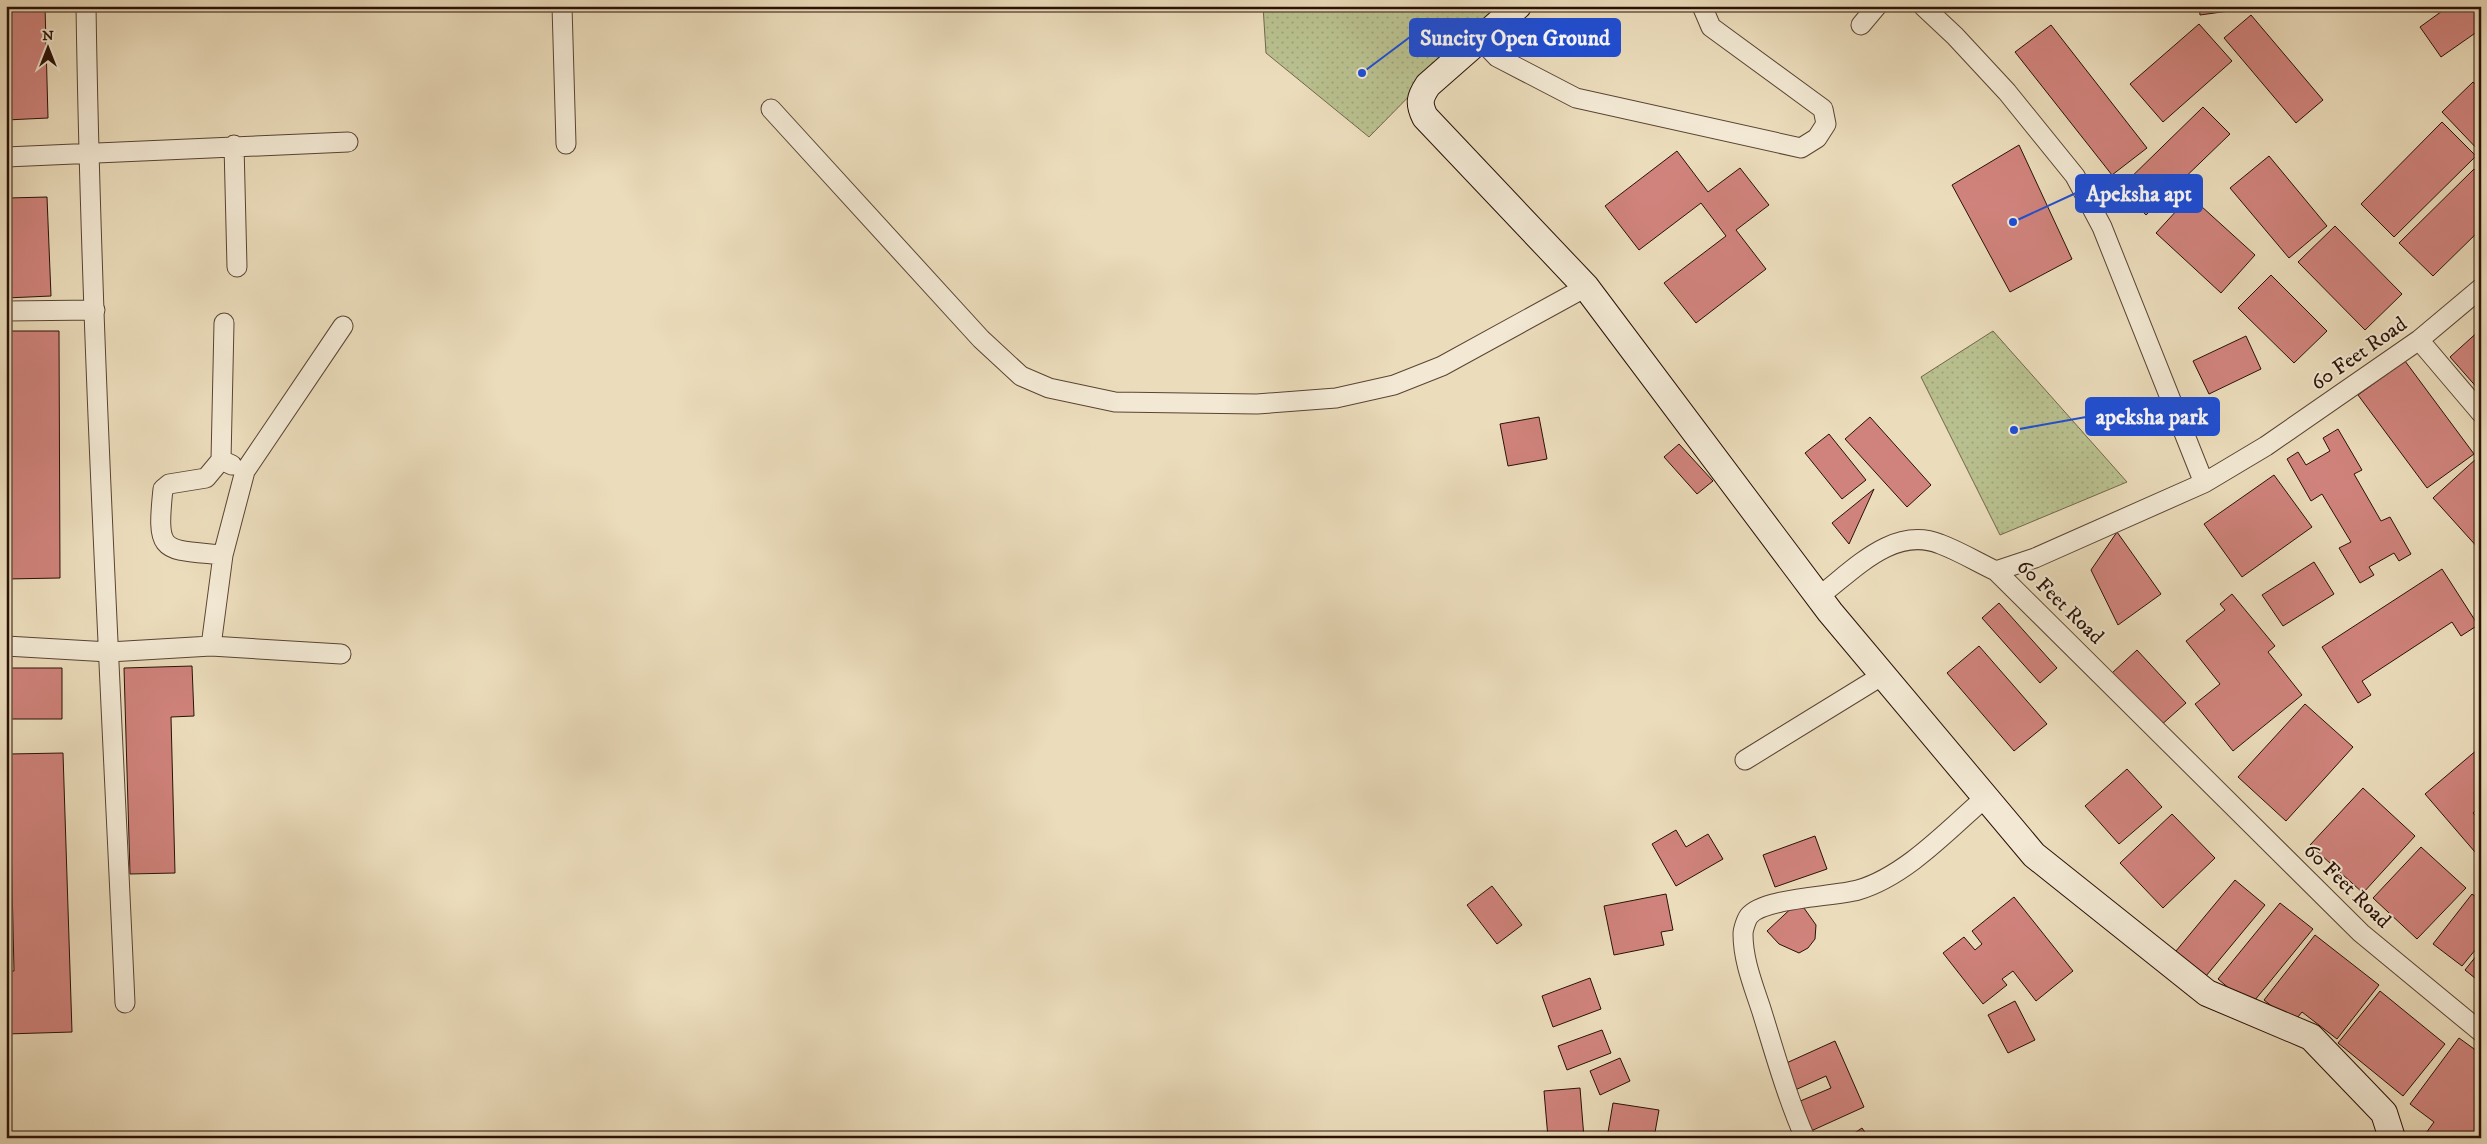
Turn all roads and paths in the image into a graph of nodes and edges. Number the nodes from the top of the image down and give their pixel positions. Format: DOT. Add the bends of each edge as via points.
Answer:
graph roads {
  1 [pos="86,6"];
  2 [pos="562,6"];
  3 [pos="1518,6"];
  4 [pos="1702,6"];
  5 [pos="1877,6"];
  6 [pos="1933,9"];
  7 [pos="1861,25"];
  8 [pos="1480,39"];
  9 [pos="771,109"];
  10 [pos="348,142"];
  11 [pos="566,144"];
  12 [pos="234,145"];
  13 [pos="88,153"];
  14 [pos="6,157"];
  15 [pos="237,267"];
  16 [pos="1586,287"];
  17 [pos="2481,288"];
  18 [pos="94,310"];
  19 [pos="6,311"];
  20 [pos="2442,320"];
  21 [pos="224,323"];
  22 [pos="343,326"];
  23 [pos="2419,340"];
  24 [pos="2370,374"];
  25 [pos="2481,413"];
  26 [pos="221,460"];
  27 [pos="245,471"];
  28 [pos="2204,483"];
  29 [pos="223,555"];
  30 [pos="1996,571"];
  31 [pos="1818,597"];
  32 [pos="6,646"];
  33 [pos="211,646"];
  34 [pos="109,652"];
  35 [pos="341,654"];
  36 [pos="1883,675"];
  37 [pos="1745,760"];
  38 [pos="1986,797"];
  39 [pos="125,1003"];
  40 [pos="2481,1032"];
  41 [pos="1805,1138"];
  42 [pos="2392,1138"];
  1 -- 13 [label="street"];
  2 -- 11 [label="street"];
  3 -- 8 [label="street"];
  4 -- 8 [label="street" via="1711,27 1823,109 1826,124 1818,138 1801,148 1576,98 1497,57"];
  5 -- 7 [label="street"];
  6 -- 28 [label="street" via="2007,92 2075,176 2102,227"];
  8 -- 16 [label="street" via="1428,85 1420,96 1420,108"];
  9 -- 16 [label="street" via="981,339 1021,376 1049,388 1115,402 1257,404 1336,398 1394,385 1442,366"];
  10 -- 12 [label="street"];
  12 -- 13 [label="street"];
  12 -- 15 [label="street"];
  13 -- 14 [label="street"];
  13 -- 18 [label="street"];
  16 -- 31 [label="street"];
  17 -- 20 [label="street, 60 Feet Road"];
  18 -- 19 [label="street"];
  18 -- 34 [label="street"];
  20 -- 23 [label="street, 60 Feet Road"];
  20 -- 24 [label="street"];
  21 -- 26 [label="street"];
  22 -- 27 [label="street"];
  23 -- 24 [label="street, 60 Feet Road"];
  23 -- 25 [label="street"];
  24 -- 28 [label="street, 60 Feet Road" via="2266,446"];
  26 -- 27 [label="street"];
  26 -- 29 [label="street" via="206,478 169,484 163,489 160,531 168,546 179,551"];
  27 -- 29 [label="street"];
  28 -- 30 [label="street, 60 Feet Road" via="2035,558"];
  29 -- 33 [label="street"];
  30 -- 31 [label="street" via="1938,543 1916,538 1899,540 1880,550"];
  30 -- 40 [label="street, 60 Feet Road" via="2362,934"];
  31 -- 36 [label="street"];
  32 -- 34 [label="street"];
  33 -- 34 [label="street"];
  33 -- 35 [label="street"];
  34 -- 39 [label="street"];
  36 -- 37 [label="street"];
  36 -- 38 [label="street"];
  38 -- 41 [label="street" via="1905,866 1879,882 1827,897 1762,906 1748,917 1743,933 1746,960 1792,1108"];
  38 -- 42 [label="street" via="2034,855 2207,993 2311,1037 2384,1113"];
}
